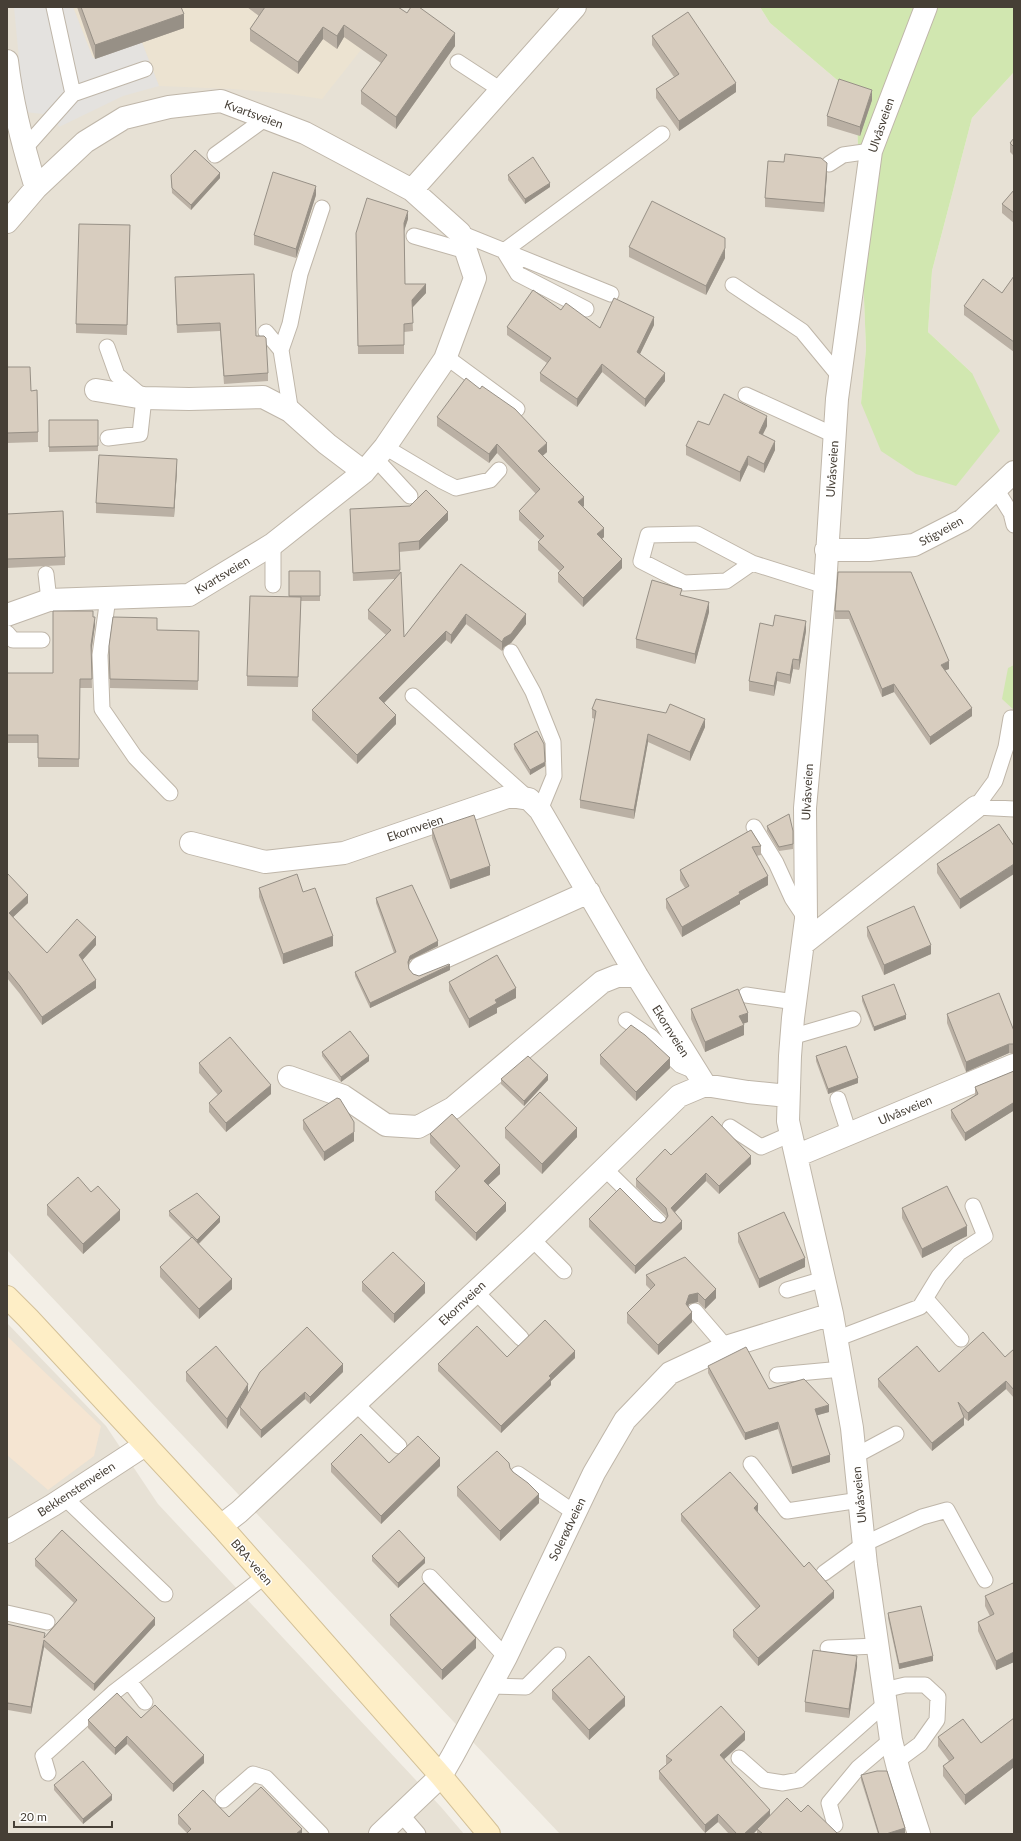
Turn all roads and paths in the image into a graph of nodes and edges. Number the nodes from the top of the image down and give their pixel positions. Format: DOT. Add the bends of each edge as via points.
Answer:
graph roads {
  1 [pos="54,7"];
  2 [pos="575,7"];
  3 [pos="926,7"];
  4 [pos="458,62"];
  5 [pos="145,69"];
  6 [pos="7,70"];
  7 [pos="501,90"];
  8 [pos="73,94"];
  9 [pos="266,118"];
  10 [pos="662,134"];
  11 [pos="24,149"];
  12 [pos="871,151"];
  13 [pos="215,155"];
  14 [pos="829,164"];
  15 [pos="36,188"];
  16 [pos="412,190"];
  17 [pos="322,208"];
  18 [pos="7,222"];
  19 [pos="414,236"];
  20 [pos="463,242"];
  21 [pos="504,251"];
  22 [pos="733,285"];
  23 [pos="610,294"];
  24 [pos="586,309"];
  25 [pos="266,332"];
  26 [pos="107,346"];
  27 [pos="281,350"];
  28 [pos="446,356"];
  29 [pos="840,376"];
  30 [pos="96,390"];
  31 [pos="746,395"];
  32 [pos="144,398"];
  33 [pos="517,409"];
  34 [pos="291,412"];
  35 [pos="834,435"];
  36 [pos="108,438"];
  37 [pos="375,459"];
  38 [pos="499,470"];
  39 [pos="1014,472"];
  40 [pos="996,489"];
  41 [pos="410,496"];
  42 [pos="1014,524"];
  43 [pos="273,544"];
  44 [pos="826,550"];
  45 [pos="752,563"];
  46 [pos="46,574"];
  47 [pos="274,585"];
  48 [pos="825,586"];
  49 [pos="108,598"];
  50 [pos="49,600"];
  51 [pos="7,615"];
  52 [pos="7,633"];
  53 [pos="42,640"];
  54 [pos="511,652"];
  55 [pos="413,696"];
  56 [pos="1011,718"];
  57 [pos="170,793"];
  58 [pos="535,804"];
  59 [pos="976,807"];
  60 [pos="1014,809"];
  61 [pos="754,827"];
  62 [pos="191,843"];
  63 [pos="589,892"];
  64 [pos="806,919"];
  65 [pos="804,942"];
  66 [pos="420,968"];
  67 [pos="637,976"];
  68 [pos="746,995"];
  69 [pos="795,1002"];
  70 [pos="853,1019"];
  71 [pos="626,1020"];
  72 [pos="791,1037"];
  73 [pos="1014,1065"];
  74 [pos="289,1077"];
  75 [pos="701,1079"];
  76 [pos="788,1096"];
  77 [pos="838,1099"];
  78 [pos="730,1127"];
  79 [pos="849,1133"];
  80 [pos="791,1134"];
  81 [pos="796,1156"];
  82 [pos="604,1168"];
  83 [pos="973,1206"];
  84 [pos="659,1222"];
  85 [pos="532,1239"];
  86 [pos="564,1271"];
  87 [pos="824,1280"];
  88 [pos="787,1290"];
  89 [pos="476,1291"];
  90 [pos="7,1297"];
  91 [pos="926,1299"];
  92 [pos="695,1311"];
  93 [pos="832,1314"];
  94 [pos="521,1338"];
  95 [pos="836,1339"];
  96 [pos="961,1339"];
  97 [pos="726,1347"];
  98 [pos="842,1369"];
  99 [pos="777,1375"];
  100 [pos="355,1403"];
  101 [pos="896,1434"];
  102 [pos="145,1445"];
  103 [pos="399,1446"];
  104 [pos="855,1456"];
  105 [pos="751,1464"];
  106 [pos="518,1474"];
  107 [pos="64,1497"];
  108 [pos="860,1500"];
  109 [pos="575,1513"];
  110 [pos="221,1526"];
  111 [pos="7,1532"];
  112 [pos="864,1544"];
  113 [pos="824,1573"];
  114 [pos="265,1576"];
  115 [pos="430,1577"];
  116 [pos="985,1580"];
  117 [pos="165,1594"];
  118 [pos="7,1613"];
  119 [pos="47,1622"];
  120 [pos="877,1646"];
  121 [pos="828,1648"];
  122 [pos="558,1655"];
  123 [pos="506,1657"];
  124 [pos="129,1681"];
  125 [pos="490,1686"];
  126 [pos="885,1697"];
  127 [pos="145,1702"];
  128 [pos="891,1740"];
  129 [pos="739,1758"];
  130 [pos="897,1761"];
  131 [pos="48,1773"];
  132 [pos="441,1776"];
  133 [pos="223,1800"];
  134 [pos="401,1814"];
  135 [pos="835,1825"];
  136 [pos="321,1834"];
  137 [pos="380,1834"];
  138 [pos="418,1834"];
  139 [pos="489,1834"];
  140 [pos="919,1834"];
  1 -- 8 [label="lane"];
  2 -- 7 [label="street"];
  3 -- 12 [label="street, Ulvåsveien"];
  4 -- 7 [label="lane"];
  5 -- 8 [label="lane"];
  6 -- 11 [label="street"];
  7 -- 16 [label="street"];
  8 -- 11 [label="lane"];
  9 -- 13 [label="lane"];
  9 -- 15 [label="street, Kvartsveien" via="221,101 169,107 124,118 85,142"];
  9 -- 16 [label="street, Kvartsveien" via="305,133"];
  10 -- 21 [label="lane"];
  11 -- 15 [label="street"];
  12 -- 14 [label="lane" via="843,155"];
  12 -- 29 [label="street, Ulvåsveien"];
  15 -- 18 [label="street, Kvartsveien"];
  16 -- 20 [label="street, Kvartsveien"];
  17 -- 27 [label="lane" via="300,274 290,324"];
  19 -- 20 [label="lane"];
  20 -- 21 [label="lane"];
  20 -- 28 [label="street, Kvartsveien" via="475,278"];
  21 -- 23 [label="lane"];
  21 -- 24 [label="lane" via="518,274"];
  22 -- 29 [label="lane" via="802,331"];
  25 -- 27 [label="lane"];
  26 -- 32 [label="lane" via="117,375"];
  27 -- 34 [label="lane"];
  28 -- 33 [label="lane"];
  28 -- 37 [label="street, Kvartsveien"];
  29 -- 35 [label="street, Ulvåsveien"];
  30 -- 32 [label="street"];
  31 -- 35 [label="lane"];
  32 -- 34 [label="street" via="262,397"];
  32 -- 36 [label="lane" via="140,434"];
  34 -- 37 [label="street" via="327,444"];
  35 -- 44 [label="street, Ulvåsveien"];
  37 -- 38 [label="lane" via="456,488 490,480"];
  37 -- 41 [label="lane"];
  37 -- 43 [label="street, Kvartsveien"];
  39 -- 40 [label="street, Stigveien"];
  40 -- 42 [label="lane" via="1011,513"];
  40 -- 44 [label="street, Stigveien" via="963,520 914,545 869,550"];
  43 -- 47 [label="lane"];
  43 -- 49 [label="street, Kvartsveien" via="189,595"];
  44 -- 48 [label="street, Ulvåsveien"];
  45 -- 45 [label="lane" via="696,534 648,535 641,561 684,583 726,581"];
  45 -- 48 [label="lane"];
  46 -- 50 [label="lane"];
  48 -- 64 [label="street, Ulvåsveien" via="805,808"];
  49 -- 50 [label="street, Kvartsveien"];
  49 -- 57 [label="lane" via="100,655 102,709 135,757"];
  50 -- 51 [label="street, Kvartsveien"];
  52 -- 53 [label="lane" via="13,640"];
  54 -- 58 [label="lane" via="533,692 552,742 554,776"];
  55 -- 58 [label="lane"];
  56 -- 59 [label="lane" via="1006,747 995,781"];
  58 -- 62 [label="street, Ekornveien" via="510,796 344,852 265,862"];
  58 -- 63 [label="street, Ekornveien"];
  59 -- 60 [label="lane"];
  59 -- 65 [label="street"];
  61 -- 64 [label="lane"];
  63 -- 66 [label="street"];
  63 -- 67 [label="street, Ekornveien"];
  64 -- 65 [label="street, Ulvåsveien"];
  65 -- 69 [label="street, Ulvåsveien"];
  67 -- 74 [label="street" via="617,976 602,982 453,1108 418,1127 386,1125 343,1096"];
  67 -- 75 [label="street, Ekornveien"];
  68 -- 69 [label="lane"];
  69 -- 72 [label="street, Ulvåsveien"];
  70 -- 72 [label="lane"];
  71 -- 75 [label="lane" via="651,1037 680,1065"];
  72 -- 76 [label="street, Ulvåsveien"];
  73 -- 79 [label="street, Ulvåsveien"];
  75 -- 76 [label="street" via="748,1092"];
  75 -- 82 [label="street, Ekornveien" via="679,1096"];
  76 -- 80 [label="street, Ulvåsveien"];
  77 -- 79 [label="lane"];
  78 -- 80 [label="lane" via="761,1147"];
  79 -- 81 [label="street, Ulvåsveien"];
  80 -- 81 [label="street, Ulvåsveien"];
  81 -- 87 [label="street, Ulvåsveien"];
  82 -- 84 [label="lane"];
  82 -- 85 [label="street, Ekornveien"];
  83 -- 91 [label="lane" via="985,1236 958,1253 939,1276"];
  85 -- 86 [label="lane"];
  85 -- 89 [label="street, Ekornveien"];
  87 -- 88 [label="lane"];
  87 -- 93 [label="street, Ulvåsveien"];
  89 -- 94 [label="lane"];
  89 -- 100 [label="street, Ekornveien"];
  90 -- 102 [label="main road, BRA-veien"];
  91 -- 95 [label="lane" via="920,1307"];
  91 -- 96 [label="lane"];
  92 -- 97 [label="lane"];
  93 -- 95 [label="street, Ulvåsveien"];
  93 -- 97 [label="street, Solerødveien"];
  95 -- 98 [label="street, Ulvåsveien"];
  97 -- 109 [label="street, Solerødveien" via="670,1373 625,1420 594,1473"];
  98 -- 99 [label="lane"];
  98 -- 104 [label="street, Ulvåsveien"];
  100 -- 103 [label="lane"];
  100 -- 110 [label="street, Ekornveien"];
  101 -- 104 [label="lane"];
  102 -- 107 [label="street, Bekkenstenveien"];
  102 -- 110 [label="main road, BRA-veien"];
  104 -- 108 [label="street, Ulvåsveien"];
  105 -- 108 [label="lane" via="787,1511"];
  106 -- 109 [label="lane"];
  107 -- 111 [label="street, Bekkenstenveien"];
  107 -- 117 [label="lane"];
  108 -- 112 [label="street, Ulvåsveien"];
  109 -- 123 [label="street, Solerødveien"];
  110 -- 114 [label="main road, BRA-veien"];
  112 -- 113 [label="lane"];
  112 -- 116 [label="lane" via="922,1517 947,1510"];
  112 -- 120 [label="street, Ulvåsveien"];
  114 -- 124 [label="lane"];
  114 -- 132 [label="main road, BRA-veien"];
  115 -- 123 [label="lane"];
  118 -- 119 [label="lane"];
  120 -- 121 [label="lane"];
  120 -- 126 [label="street, Ulvåsveien"];
  122 -- 125 [label="lane" via="526,1687"];
  123 -- 125 [label="street, Solerødveien"];
  124 -- 127 [label="lane"];
  124 -- 131 [label="lane" via="43,1756"];
  125 -- 132 [label="street, Solerødveien"];
  126 -- 128 [label="street, Ulvåsveien"];
  126 -- 129 [label="lane" via="799,1780 782,1783 764,1780"];
  126 -- 130 [label="lane" via="905,1685 925,1685 938,1697 938,1720 920,1744"];
  128 -- 130 [label="street, Ulvåsveien"];
  128 -- 135 [label="lane" via="858,1768 829,1804"];
  130 -- 140 [label="street, Ulvåsveien"];
  132 -- 134 [label="street, Solerødveien"];
  132 -- 139 [label="main road, BRA-veien"];
  133 -- 136 [label="lane" via="253,1774 266,1778"];
  134 -- 137 [label="street, Solerødveien"];
  134 -- 138 [label="lane"];
}
